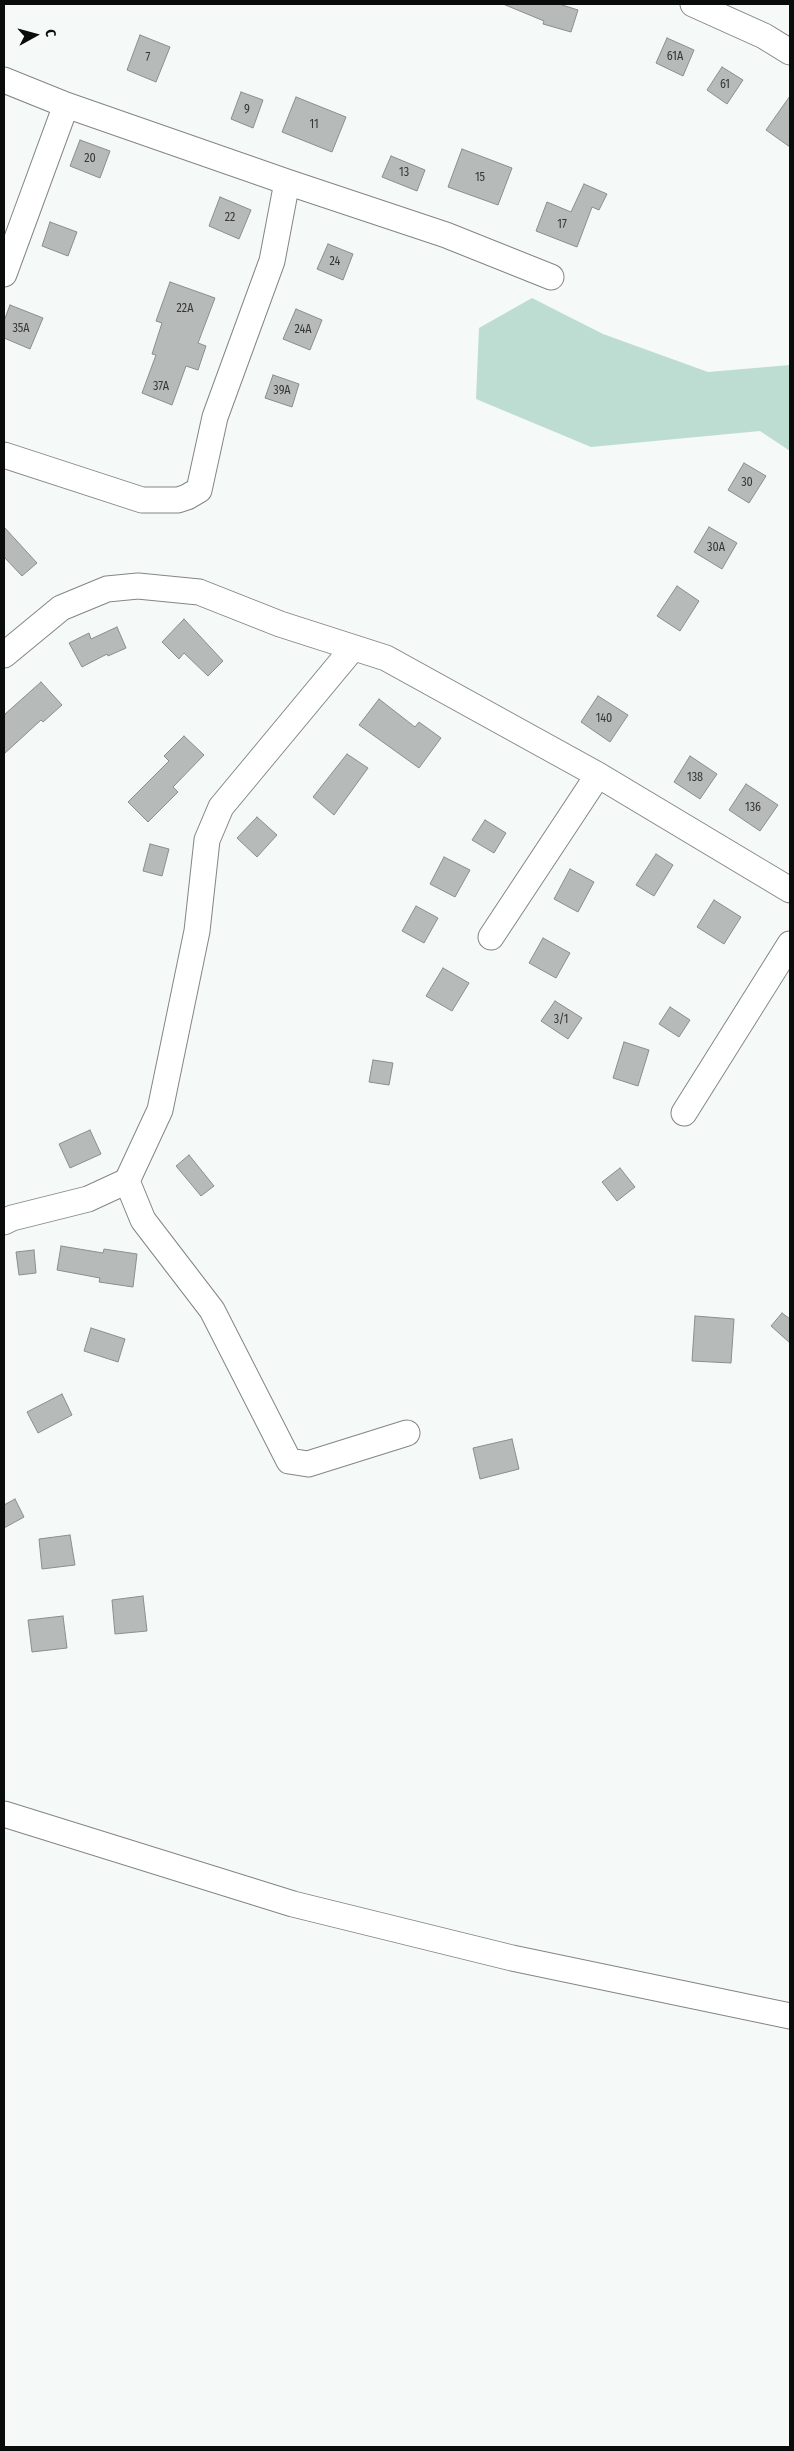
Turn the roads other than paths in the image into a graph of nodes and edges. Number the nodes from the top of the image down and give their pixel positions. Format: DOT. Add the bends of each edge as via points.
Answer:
graph roads {
  1 [pos="693,4"];
  2 [pos="790,52"];
  3 [pos="4,80"];
  4 [pos="66,105"];
  5 [pos="287,182"];
  6 [pos="4,274"];
  7 [pos="551,277"];
  8 [pos="4,455"];
  9 [pos="353,648"];
  10 [pos="4,655"];
  11 [pos="598,775"];
  12 [pos="790,890"];
  13 [pos="491,937"];
  14 [pos="790,944"];
  15 [pos="684,1113"];
  16 [pos="128,1181"];
  17 [pos="4,1222"];
  18 [pos="407,1433"];
  19 [pos="4,1814"];
  20 [pos="790,2016"];
  1 -- 2 [label="street" via="764,36"];
  3 -- 4 [label="street"];
  4 -- 5 [label="street"];
  4 -- 6 [label="street"];
  5 -- 7 [label="street" via="446,235"];
  5 -- 8 [label="street" via="272,261 215,417 199,490 178,500 142,500"];
  9 -- 10 [label="street" via="199,592 138,586 107,589 61,608"];
  9 -- 11 [label="street" via="386,658"];
  9 -- 16 [label="street" via="217,815 207,840 197,931 160,1110"];
  11 -- 12 [label="street"];
  11 -- 13 [label="street"];
  14 -- 15 [label="street"];
  16 -- 17 [label="street" via="88,1199"];
  16 -- 18 [label="street" via="143,1220 212,1310 289,1461 308,1464"];
  19 -- 20 [label="street" via="293,1904 512,1958"];
}
